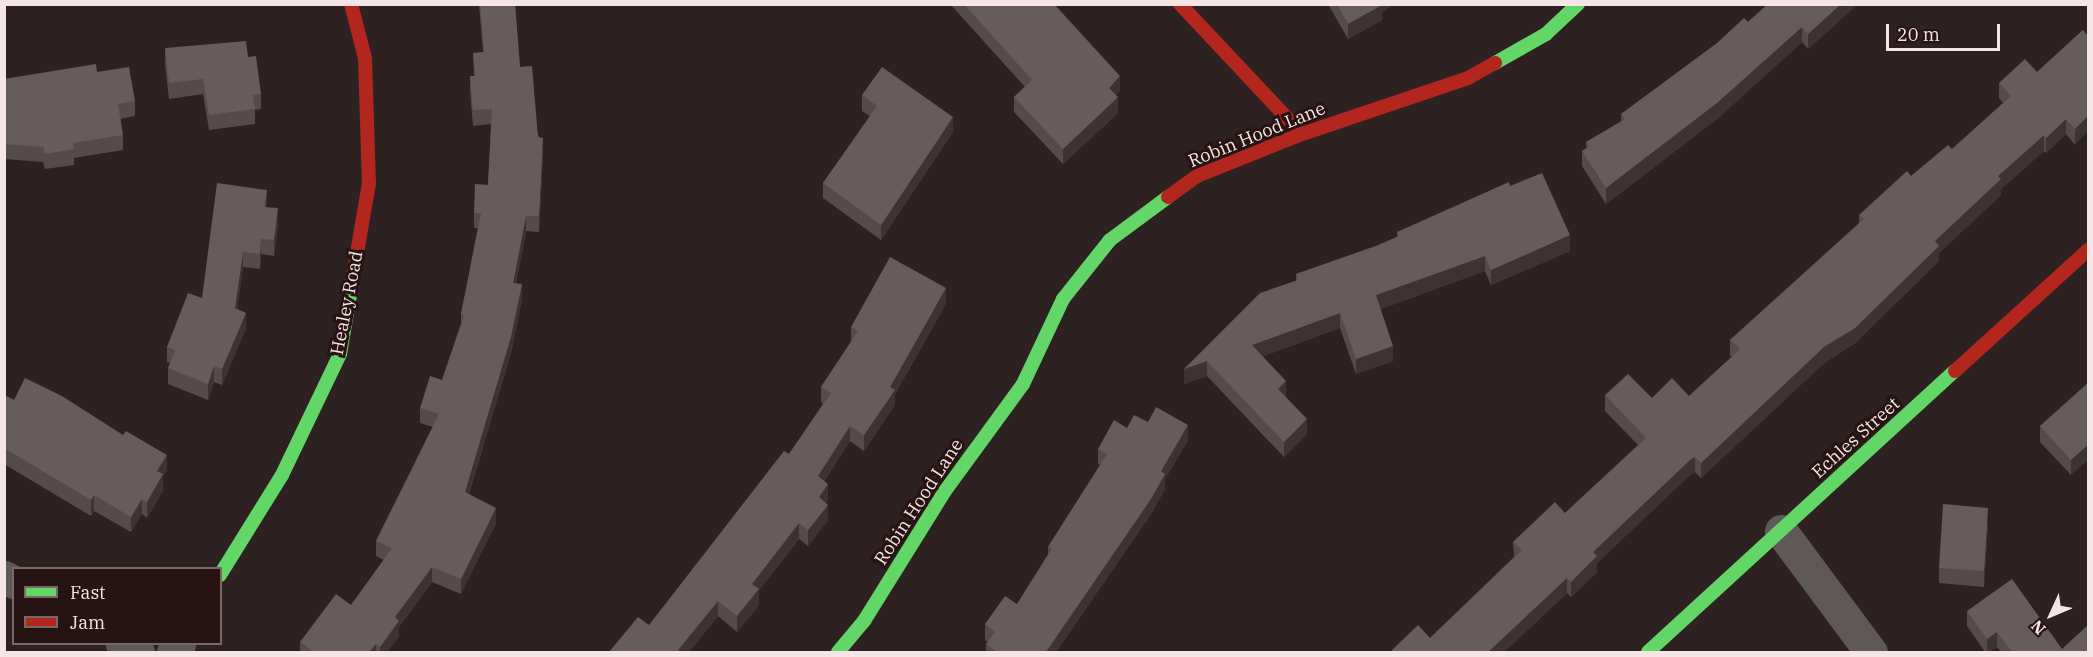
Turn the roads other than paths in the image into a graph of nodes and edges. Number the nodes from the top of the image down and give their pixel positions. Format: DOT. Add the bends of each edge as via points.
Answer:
graph roads {
  1 [pos="351,4"];
  2 [pos="1180,4"];
  3 [pos="1578,4"];
  4 [pos="1302,134"];
  5 [pos="2088,249"];
  6 [pos="1781,531"];
  7 [pos="222,572"];
  8 [pos="124,645"];
  9 [pos="138,652"];
  10 [pos="837,652"];
  11 [pos="1648,652"];
  12 [pos="1871,652"];
  1 -- 7 [label="street, Healey Road" via="365,58 369,183 340,354 282,475"];
  2 -- 4 [label="street"];
  3 -- 4 [label="street, Robin Hood Lane" via="1546,34 1468,78"];
  4 -- 10 [label="street, Robin Hood Lane" via="1197,176 1110,240 1064,299 1023,384 945,491 864,621"];
  5 -- 6 [label="street, Echles Street"];
  6 -- 11 [label="street, Echles Street"];
  6 -- 12 [label="street"];
  8 -- 9 [label="street"];
}
